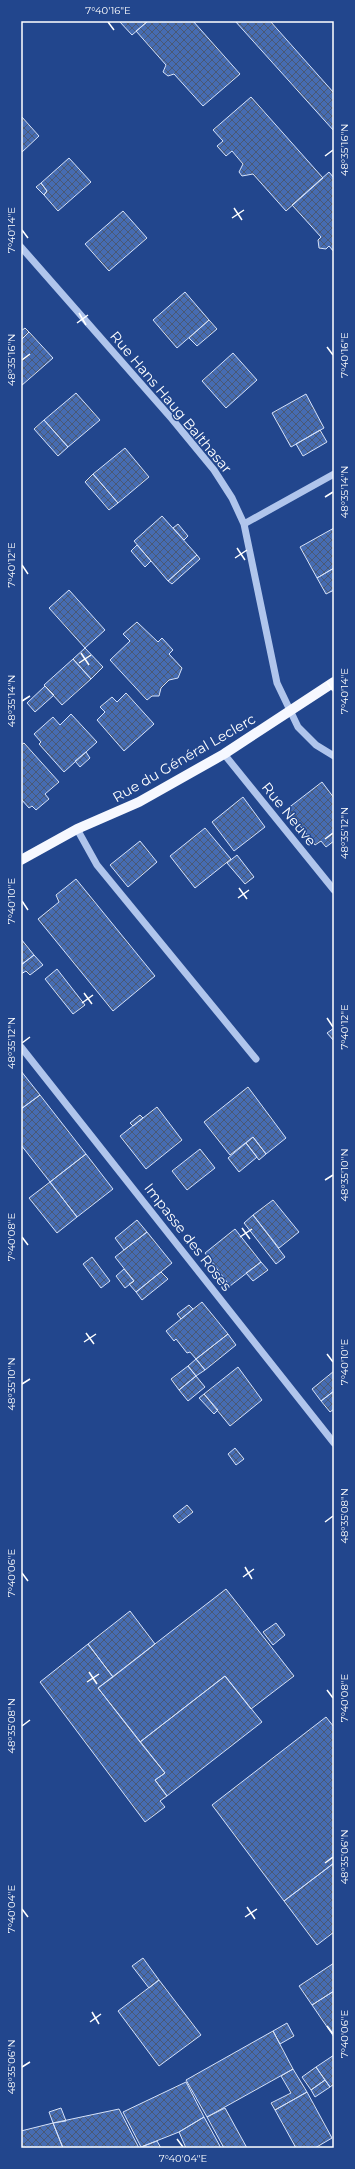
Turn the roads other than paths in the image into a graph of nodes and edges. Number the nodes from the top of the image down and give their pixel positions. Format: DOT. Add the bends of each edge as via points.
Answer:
graph roads {
  1 [pos="21,247"];
  2 [pos="334,474"];
  3 [pos="244,524"];
  4 [pos="334,682"];
  5 [pos="290,712"];
  6 [pos="224,754"];
  7 [pos="334,756"];
  8 [pos="77,829"];
  9 [pos="21,860"];
  10 [pos="334,890"];
  11 [pos="21,1048"];
  12 [pos="256,1059"];
  13 [pos="334,1443"];
  1 -- 3 [label="street, Rue Hans Haug Balthasar" via="172,418 214,470 232,498"];
  2 -- 3 [label="street"];
  3 -- 5 [label="street, Rue Hans Haug Balthasar" via="274,674"];
  4 -- 5 [label="main road, Rue du Général Leclerc"];
  5 -- 6 [label="main road, Rue du Général Leclerc"];
  5 -- 7 [label="street, Rue Hans Haug Balthasar" via="298,727 316,745"];
  6 -- 8 [label="main road, Rue du Général Leclerc" via="139,802"];
  6 -- 10 [label="street, Rue Neuve"];
  8 -- 9 [label="main road, Rue du Général Leclerc"];
  8 -- 12 [label="street" via="97,865"];
  11 -- 13 [label="street, Impasse des Roses"];
}
